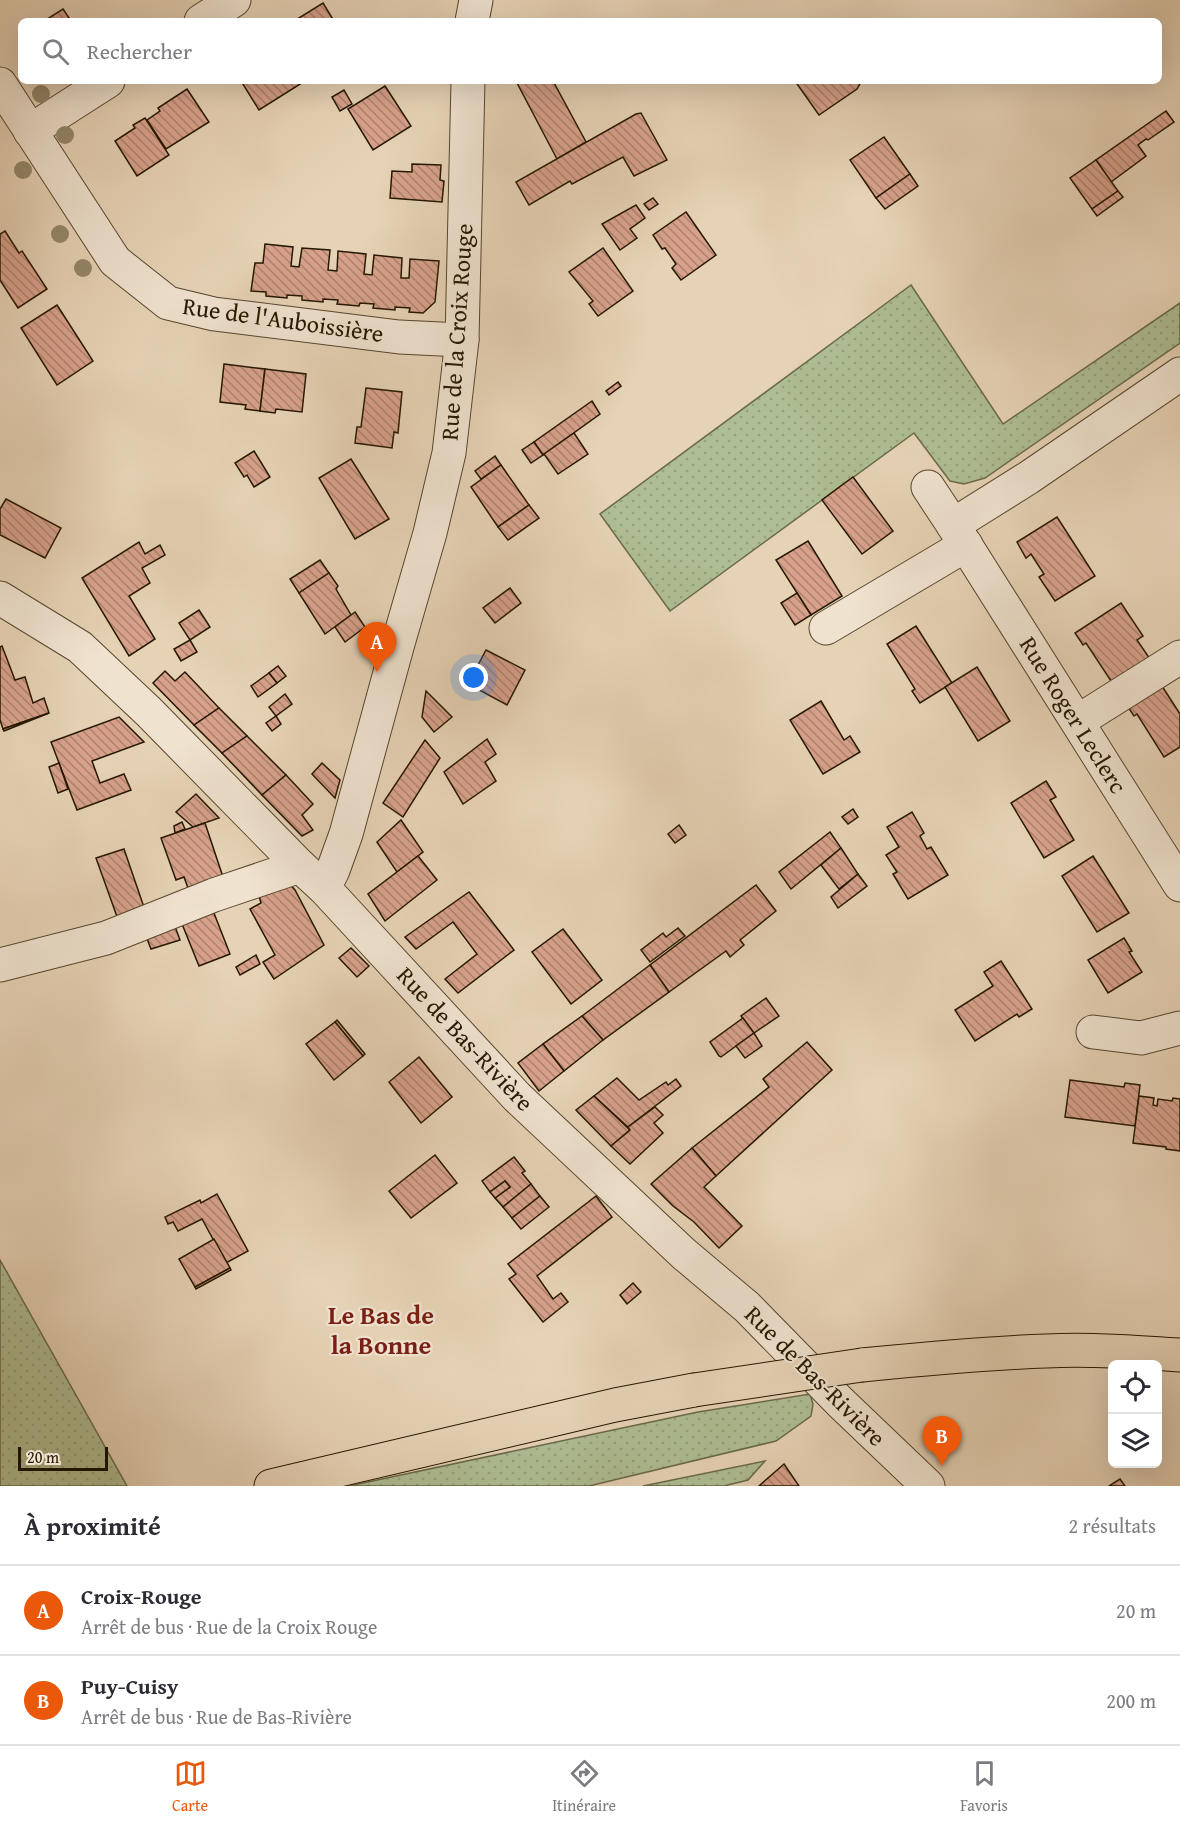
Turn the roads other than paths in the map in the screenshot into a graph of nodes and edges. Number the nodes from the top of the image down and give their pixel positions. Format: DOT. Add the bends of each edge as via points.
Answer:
graph roads {
  1 [pos="234,0"];
  2 [pos="476,0"];
  3 [pos="206,18"];
  4 [pos="473,18"];
  5 [pos="0,84"];
  6 [pos="103,84"];
  7 [pos="468,84"];
  8 [pos="30,130"];
  9 [pos="462,340"];
  10 [pos="1180,374"];
  11 [pos="928,487"];
  12 [pos="959,535"];
  13 [pos="0,598"];
  14 [pos="826,628"];
  15 [pos="1180,657"];
  16 [pos="1079,723"];
  17 [pos="300,866"];
  18 [pos="1180,885"];
  19 [pos="324,888"];
  20 [pos="0,965"];
  21 [pos="1180,1028"];
  22 [pos="1093,1032"];
  23 [pos="1180,1355"];
  24 [pos="271,1486"];
  25 [pos="928,1486"];
  1 -- 3 [label="street"];
  2 -- 4 [label="street"];
  5 -- 8 [label="street, Rue de l'Auboissière"];
  6 -- 8 [label="street"];
  7 -- 9 [label="street, Rue de la Croix Rouge"];
  8 -- 9 [label="street, Rue de l'Auboissière" via="115,261 168,303 214,314 364,333"];
  9 -- 19 [label="street, Rue de la Croix Rouge" via="449,453 430,533 346,834"];
  10 -- 12 [label="street" via="1028,478"];
  11 -- 12 [label="street, Rue Roger Leclerc"];
  12 -- 14 [label="street"];
  12 -- 16 [label="street, Rue Roger Leclerc"];
  13 -- 17 [label="street, Rue de Bas-Rivière" via="80,648"];
  15 -- 16 [label="street"];
  16 -- 18 [label="street, Rue Roger Leclerc"];
  17 -- 19 [label="street, Rue de Bas-Rivière"];
  17 -- 20 [label="street" via="106,938"];
  19 -- 25 [label="street, Rue de Bas-Rivière" via="517,1097 684,1254 747,1307"];
  21 -- 22 [label="street" via="1141,1038"];
  23 -- 24 [label="main road, bridge" via="1048,1351 862,1365 615,1405"];
}
